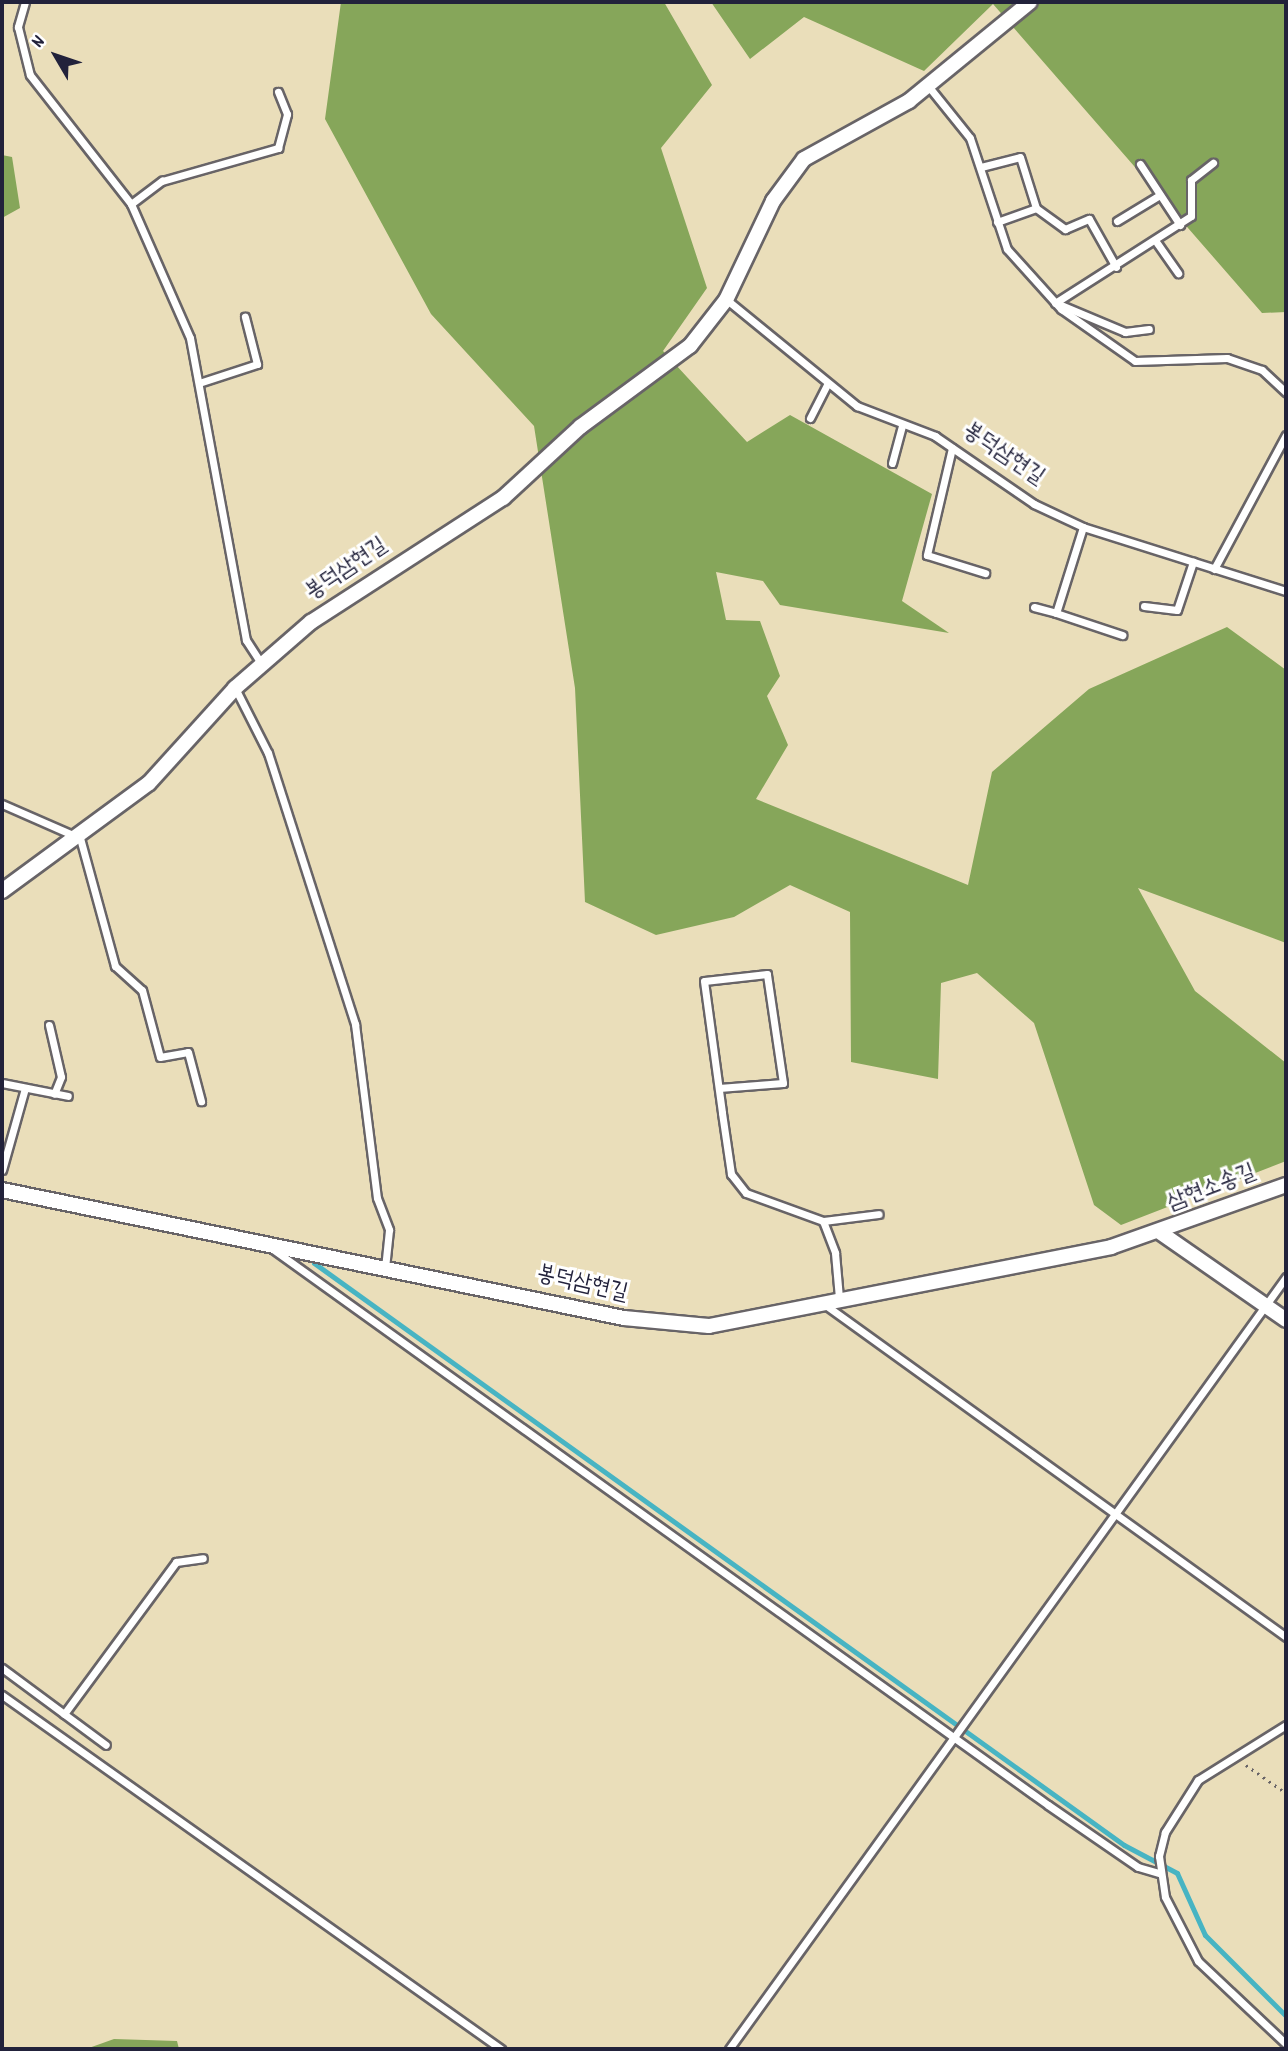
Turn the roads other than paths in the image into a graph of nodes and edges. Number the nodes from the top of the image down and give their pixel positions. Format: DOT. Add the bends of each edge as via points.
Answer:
graph roads {
  1 [pos="25,2"];
  2 [pos="1030,2"];
  3 [pos="929,87"];
  4 [pos="278,92"];
  5 [pos="1213,163"];
  6 [pos="1140,164"];
  7 [pos="981,167"];
  8 [pos="1160,195"];
  9 [pos="131,204"];
  10 [pos="1036,208"];
  11 [pos="1117,221"];
  12 [pos="997,222"];
  13 [pos="1180,225"];
  14 [pos="1157,243"];
  15 [pos="1116,267"];
  16 [pos="1178,273"];
  17 [pos="726,300"];
  18 [pos="1055,303"];
  19 [pos="245,317"];
  20 [pos="1149,329"];
  21 [pos="202,382"];
  22 [pos="828,383"];
  23 [pos="1286,392"];
  24 [pos="810,418"];
  25 [pos="902,426"];
  26 [pos="1286,435"];
  27 [pos="952,448"];
  28 [pos="892,463"];
  29 [pos="1083,527"];
  30 [pos="1193,562"];
  31 [pos="1214,569"];
  32 [pos="985,573"];
  33 [pos="1286,591"];
  34 [pos="1144,606"];
  35 [pos="1034,607"];
  36 [pos="1056,613"];
  37 [pos="1122,635"];
  38 [pos="261,663"];
  39 [pos="235,688"];
  40 [pos="2,804"];
  41 [pos="80,838"];
  42 [pos="2,891"];
  43 [pos="49,1026"];
  44 [pos="2,1083"];
  45 [pos="25,1088"];
  46 [pos="719,1088"];
  47 [pos="54,1094"];
  48 [pos="68,1096"];
  49 [pos="201,1101"];
  50 [pos="2,1170"];
  51 [pos="1286,1185"];
  52 [pos="2,1190"];
  53 [pos="879,1214"];
  54 [pos="823,1222"];
  55 [pos="1157,1235"];
  56 [pos="264,1243"];
  57 [pos="384,1266"];
  58 [pos="1286,1277"];
  59 [pos="839,1298"];
  60 [pos="821,1302"];
  61 [pos="1266,1306"];
  62 [pos="1286,1320"];
  63 [pos="1115,1513"];
  64 [pos="203,1558"];
  65 [pos="1286,1637"];
  66 [pos="2,1668"];
  67 [pos="2,1695"];
  68 [pos="64,1714"];
  69 [pos="1286,1725"];
  70 [pos="953,1736"];
  71 [pos="106,1745"];
  72 [pos="1159,1873"];
  73 [pos="1286,2044"];
  74 [pos="501,2049"];
  75 [pos="729,2049"];
  1 -- 9 [label="lane" via="18,27 30,75"];
  2 -- 3 [label="street, 봉덕삼현길"];
  3 -- 7 [label="lane" via="970,138"];
  3 -- 17 [label="street, 봉덕삼현길" via="804,159 773,201"];
  4 -- 9 [label="lane" via="287,114 278,148 162,181"];
  5 -- 13 [label="lane" via="1191,180 1193,210"];
  6 -- 8 [label="lane"];
  7 -- 10 [label="lane" via="1020,157"];
  7 -- 12 [label="lane"];
  8 -- 11 [label="lane"];
  8 -- 13 [label="lane"];
  9 -- 21 [label="lane" via="190,338"];
  10 -- 12 [label="lane"];
  10 -- 15 [label="lane" via="1065,229 1089,219"];
  12 -- 18 [label="lane" via="1015,261"];
  13 -- 14 [label="lane"];
  14 -- 15 [label="lane"];
  14 -- 16 [label="lane"];
  15 -- 18 [label="lane"];
  17 -- 22 [label="lane, 봉덕삼현길"];
  17 -- 38 [label="street, 봉덕삼현길" via="690,346 570,434 503,498 383,571"];
  18 -- 20 [label="lane" via="1090,312 1125,332"];
  18 -- 23 [label="lane" via="1135,361 1227,358 1262,370"];
  19 -- 21 [label="lane" via="257,364"];
  21 -- 38 [label="lane" via="246,640"];
  22 -- 24 [label="lane"];
  22 -- 25 [label="lane, 봉덕삼현길" via="857,406"];
  25 -- 27 [label="lane, 봉덕삼현길"];
  25 -- 28 [label="lane"];
  26 -- 31 [label="lane"];
  27 -- 29 [label="lane, 봉덕삼현길" via="1034,504"];
  27 -- 32 [label="lane" via="927,555"];
  29 -- 30 [label="lane, 봉덕삼현길"];
  29 -- 36 [label="lane"];
  30 -- 31 [label="lane, 봉덕삼현길"];
  30 -- 34 [label="lane" via="1177,610"];
  31 -- 33 [label="lane, 봉덕삼현길"];
  35 -- 36 [label="lane"];
  36 -- 37 [label="lane"];
  38 -- 39 [label="street, 봉덕삼현길"];
  39 -- 41 [label="street, 봉덕삼현길" via="149,783"];
  39 -- 57 [label="lane" via="268,753 355,1024 377,1198 389,1230"];
  40 -- 41 [label="lane"];
  41 -- 42 [label="street, 봉덕삼현길"];
  41 -- 49 [label="lane" via="116,966 142,990 160,1057 188,1052"];
  43 -- 47 [label="lane" via="61,1077"];
  44 -- 45 [label="lane"];
  45 -- 47 [label="lane"];
  45 -- 50 [label="lane"];
  46 -- 46 [label="lane" via="704,982 767,974 783,1083"];
  46 -- 54 [label="lane" via="731,1174 746,1193"];
  47 -- 48 [label="lane"];
  51 -- 55 [label="street, 삼현소송길"];
  52 -- 56 [label="street, 봉덕삼현길"];
  53 -- 54 [label="lane"];
  54 -- 59 [label="lane" via="835,1253"];
  55 -- 59 [label="street, 봉덕삼현길"];
  55 -- 61 [label="street"];
  56 -- 57 [label="street, 봉덕삼현길"];
  56 -- 70 [label="lane"];
  57 -- 60 [label="street, 봉덕삼현길" via="668,1325 709,1326"];
  58 -- 61 [label="lane"];
  59 -- 60 [label="street, 봉덕삼현길"];
  60 -- 63 [label="lane"];
  61 -- 62 [label="street"];
  61 -- 63 [label="lane"];
  63 -- 65 [label="lane"];
  63 -- 70 [label="lane"];
  64 -- 68 [label="lane" via="176,1562"];
  66 -- 68 [label="lane"];
  67 -- 74 [label="lane"];
  68 -- 71 [label="lane"];
  69 -- 72 [label="lane" via="1234,1756 1182,1800 1159,1856"];
  70 -- 72 [label="lane" via="1138,1867"];
  70 -- 75 [label="lane"];
  72 -- 73 [label="lane" via="1180,1933 1198,1961"];
}
